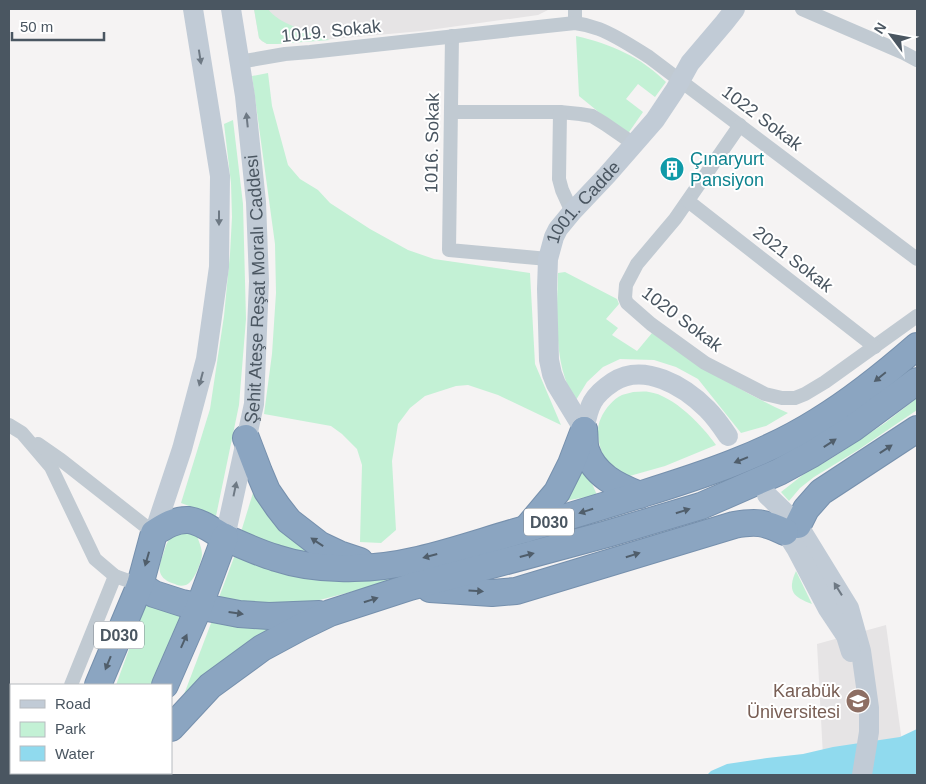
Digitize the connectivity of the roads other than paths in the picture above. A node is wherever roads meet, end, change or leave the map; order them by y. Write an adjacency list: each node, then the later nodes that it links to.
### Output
1 (193, 9): 31 (main road, one-way to 31)
2 (231, 9): 8 (main road, Şehit Ateşe Reşat Moralı Caddesi)
3 (735, 9): 9 (main road, 1001. Cadde)
4 (802, 9): 7 (street)
5 (575, 16): 6 (street, 1019. Sokak); 9 (street, 1022 Sokak)
6 (452, 36): 8 (street, 1019. Sokak); 10 (street, 1016. Sokak)
7 (917, 60)
8 (239, 62): 27 (main road, Şehit Ateşe Reşat Moralı Caddesi, one-way to 8)
9 (681, 80): 12 (street, 1022 Sokak); 13 (main road, 1001. Cadde)
10 (451, 112): 11 (street); 16 (street, 1016. Sokak)
11 (560, 112): 13 (street); 15 (street)
12 (740, 125): 14 (street, 1020 Sokak); 17 (street, 1022 Sokak)
13 (634, 144): 15 (main road, 1001. Cadde)
14 (688, 202): 19 (street, 2021 Sokak); 19 (street, 1020 Sokak)
15 (572, 212): 16 (main road, 1001. Cadde)
16 (548, 259): 24 (main road, 1001. Cadde)
17 (917, 259)
18 (917, 316): 19 (street, 1020 Sokak)
19 (875, 346)
20 (917, 346): 28 (highway, D030, one-way to 28)
21 (917, 381): 36 (highway, D030, one-way to 21)
22 (9, 425): 25 (street)
23 (917, 429): 29 (highway, one-way to 23)
24 (584, 430): 26 (main road); 28 (highway); 30 (highway)
25 (22, 433): 31 (street); 34 (street)
26 (728, 436)
27 (246, 438): 32 (main road, Şehit Ateşe Reşat Moralı Caddesi, one-way to 27); 33 (highway, one-way to 27)
28 (640, 495): 30 (highway, D030, one-way to 30)
29 (791, 528): 36 (highway, one-way to 29); 39 (main road)
30 (526, 529): 33 (highway, D030, one-way to 33)
31 (154, 533): 32 (highway, D030); 35 (highway, D030, one-way to 35)
32 (224, 537): 33 (highway, D030); 37 (highway)
33 (378, 567)
34 (115, 576): 35 (street); 40 (street)
35 (140, 585): 37 (highway); 41 (highway, D030, one-way to 41)
36 (410, 587): 38 (highway, D030, one-way to 36)
37 (199, 607): 38 (highway, one-way to 38); 42 (highway, one-way to 37)
38 (330, 613): 43 (highway, D030)
39 (852, 634): 44 (main road); 45 (main road)
40 (71, 684)
41 (98, 684)
42 (165, 684)
43 (172, 727)
44 (849, 775)
45 (862, 775)

